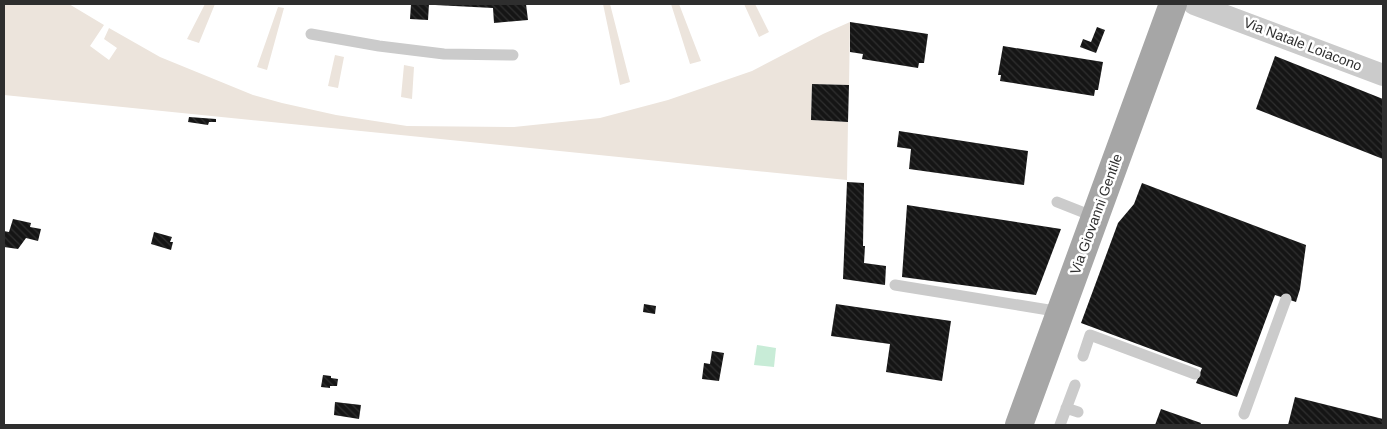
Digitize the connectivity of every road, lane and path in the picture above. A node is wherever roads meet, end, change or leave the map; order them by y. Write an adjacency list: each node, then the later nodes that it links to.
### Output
1 (1173, 4): 7 (main road, Via Giovanni Gentile)
2 (1204, 5): 5 (street, Via Natale Loiacono)
3 (311, 34): 4 (lane)
4 (513, 55)
5 (1383, 74)
6 (1056, 202): 7 (lane)
7 (1095, 217): 10 (main road, Via Giovanni Gentile)
8 (895, 285): 10 (lane)
9 (1286, 299): 16 (lane)
10 (1061, 312): 17 (main road, Via Giovanni Gentile)
11 (1083, 356): 12 (lane)
12 (1195, 374)
13 (1075, 385): 14 (lane)
14 (1066, 408): 15 (lane); 18 (lane)
15 (1078, 412)
16 (1244, 414)
17 (1019, 425)
18 (1060, 425)

